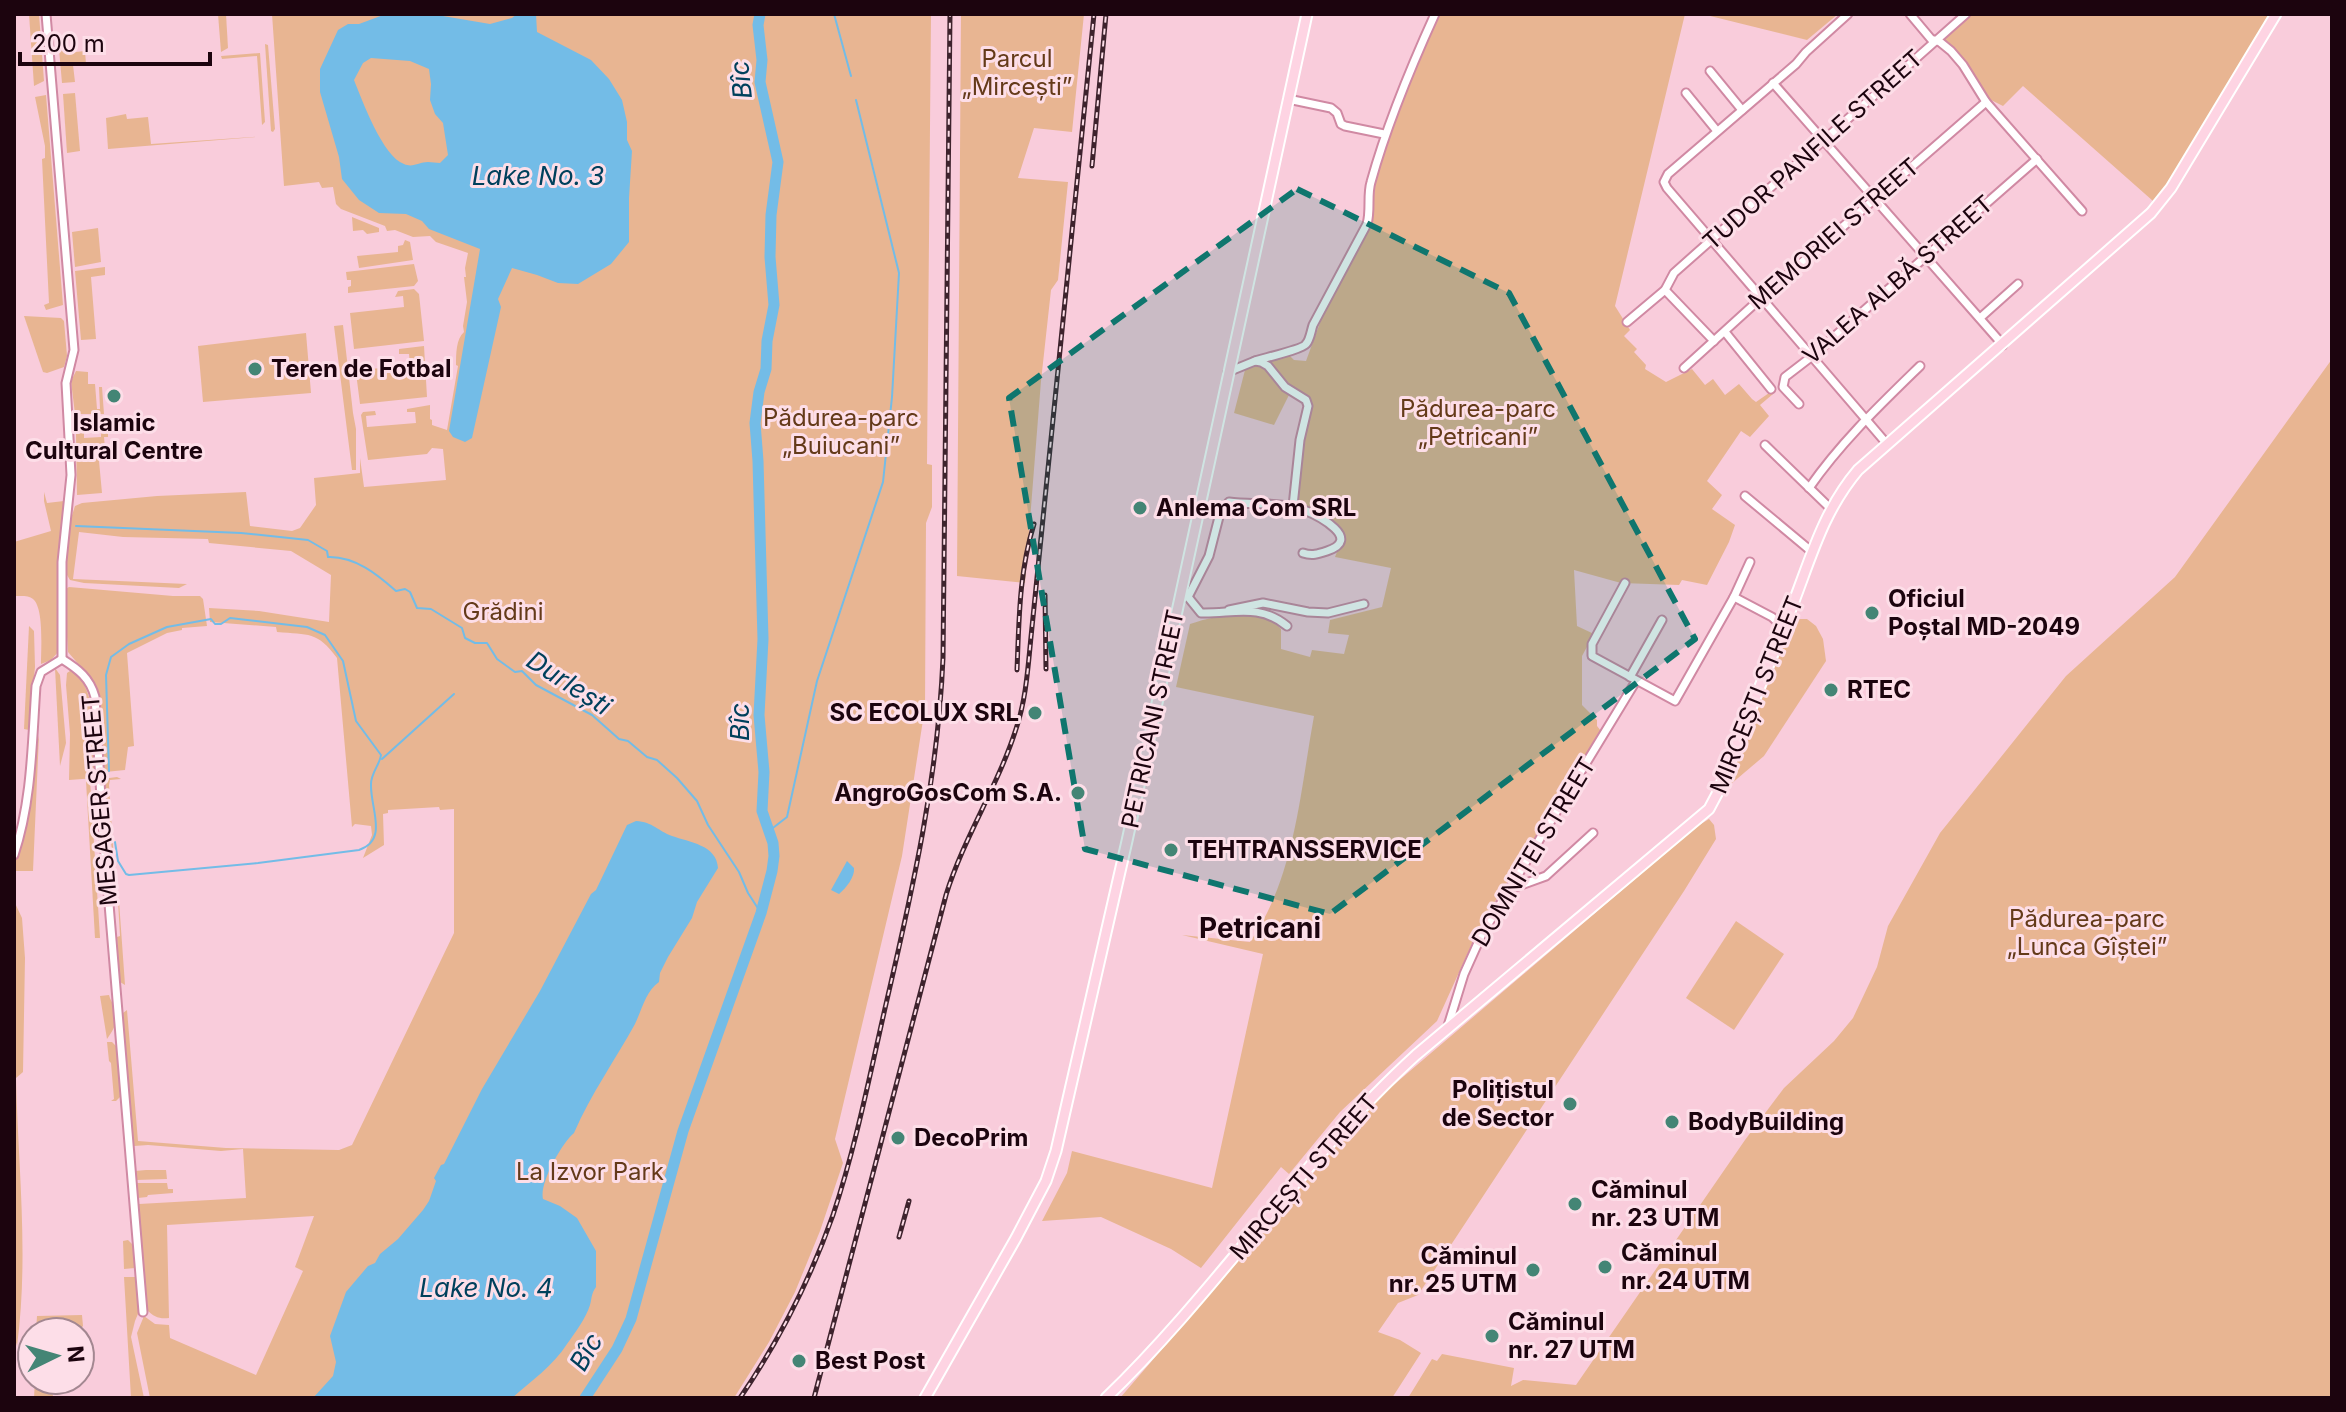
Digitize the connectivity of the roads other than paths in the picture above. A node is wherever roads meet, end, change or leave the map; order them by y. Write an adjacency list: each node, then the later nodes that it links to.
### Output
1 (46, 14): 56 (street)
2 (1307, 14): 12 (main road, PETRICANI STREET)
3 (1435, 14): 16 (street)
4 (1848, 14): 10 (street)
5 (1910, 14): 8 (street)
6 (1966, 14): 8 (street, TUDOR PANFILE STREET)
7 (2276, 14): 30 (main road, MIRCEȘTI STREET)
8 (1936, 41): 13 (street); 17 (street, TUDOR PANFILE STREET)
9 (1710, 71): 14 (street)
10 (1773, 83): 14 (street); 17 (street)
11 (1686, 93): 15 (street)
12 (1288, 99): 16 (street); 35 (main road, PETRICANI STREET)
13 (1986, 102): 18 (street); 19 (street, MEMORIEI STREET)
14 (1742, 110): 15 (street)
15 (1717, 131): 21 (street)
16 (1384, 134): 32 (street)
17 (1824, 141): 19 (street); 21 (street, TUDOR PANFILE STREET)
18 (2037, 159): 20 (street); 22 (street, VALEA ALBĂ STREET)
19 (1874, 199): 22 (street); 25 (street, MEMORIEI STREET)
20 (2082, 211)
21 (1710, 240): 24 (street, TUDOR PANFILE STREET); 25 (street)
22 (1926, 256): 26 (street); 31 (street, VALEA ALBĂ STREET)
23 (2018, 284): 26 (street)
24 (1665, 290): 27 (street, TUDOR PANFILE STREET); 29 (street)
25 (1761, 298): 28 (street, MEMORIEI STREET); 31 (street)
26 (1980, 318): 30 (street)
27 (1627, 322)
28 (1725, 332): 29 (street, MEMORIEI STREET); 36 (street)
29 (1714, 341): 34 (street, MEMORIEI STREET)
30 (2003, 345): 39 (main road, MIRCEȘTI STREET)
31 (1811, 357): 37 (street, VALEA ALBĂ STREET); 38 (street)
32 (1255, 361): 35 (street); 43 (street)
33 (1920, 366): 38 (street)
34 (1684, 368)
35 (1228, 372): 49 (main road, PETRICANI STREET)
36 (1771, 389)
37 (1799, 404)
38 (1865, 418): 39 (street); 41 (street)
39 (1887, 444): 44 (main road, MIRCEȘTI STREET)
40 (1765, 445): 41 (street)
41 (1809, 488): 44 (street)
42 (1745, 496): 45 (street)
43 (1293, 506): 46 (street); 49 (street)
44 (1830, 508): 45 (main road, MIRCEȘTI STREET)
45 (1811, 551): 55 (main road, MIRCEȘTI STREET)
46 (1303, 553)
47 (1750, 562): 50 (street)
48 (1625, 583): 57 (street)
49 (1184, 597): 52 (street); 63 (main road, PETRICANI STREET)
50 (1734, 597): 55 (street); 57 (street)
51 (1364, 604): 52 (street)
52 (1229, 610): 54 (street)
53 (1662, 620): 57 (street, DOMNIȚEI STREET)
54 (1287, 626)
55 (1784, 628): 61 (main road, MIRCEȘTI STREET)
56 (62, 659): 59 (street); 62 (street, MESAGER STREET)
57 (1633, 679): 60 (street, DOMNIȚEI STREET)
58 (1593, 833): 60 (street)
59 (14, 855)
60 (1510, 889): 61 (street, DOMNIȚEI STREET)
61 (1447, 1029): 64 (main road, MIRCEȘTI STREET)
62 (143, 1312)
63 (925, 1398)
64 (1106, 1398)

